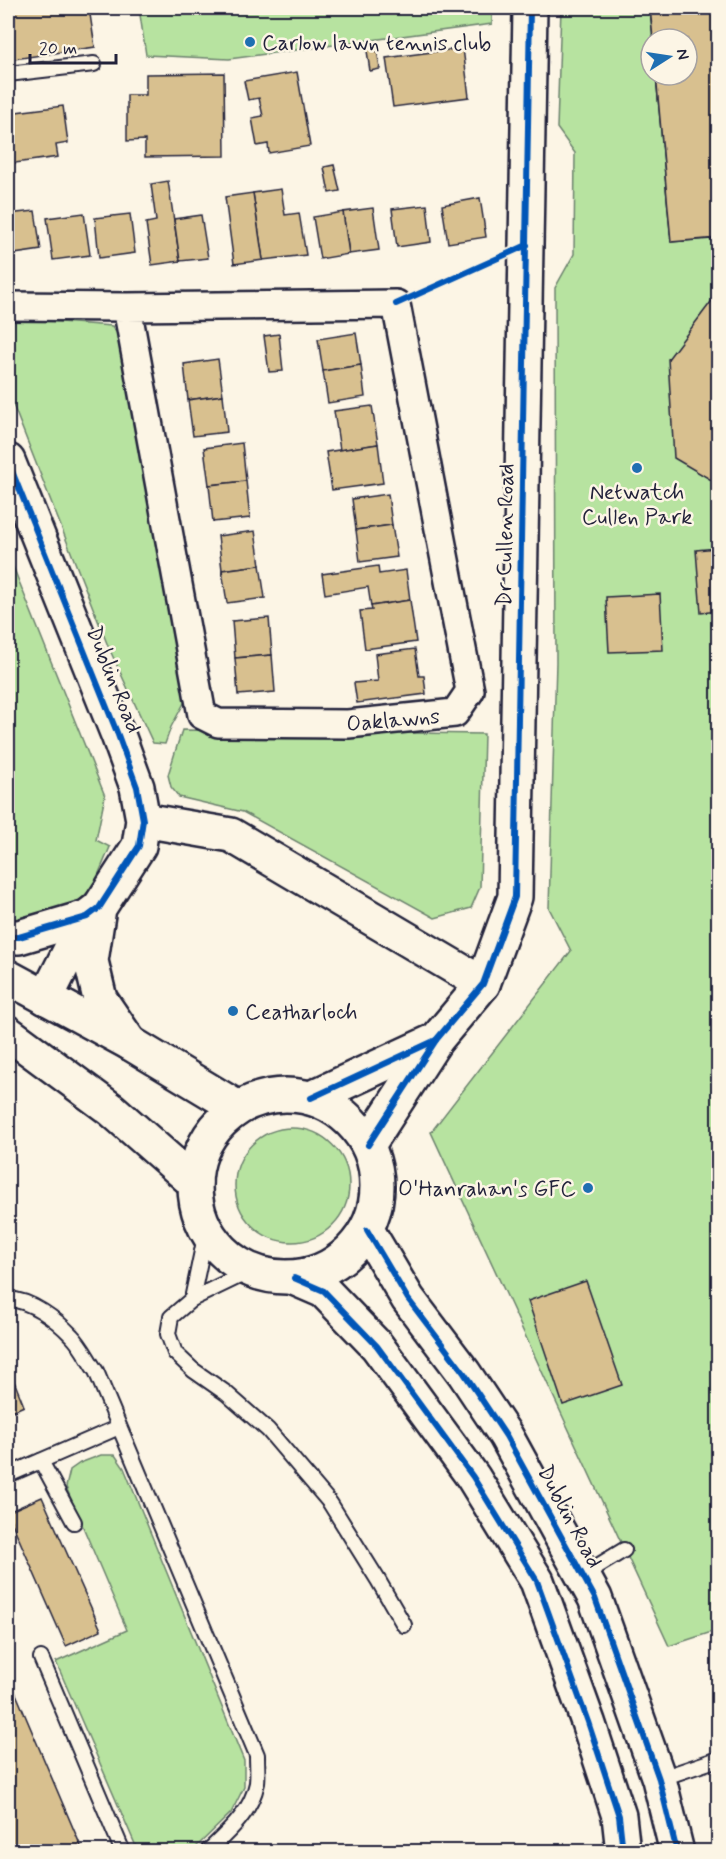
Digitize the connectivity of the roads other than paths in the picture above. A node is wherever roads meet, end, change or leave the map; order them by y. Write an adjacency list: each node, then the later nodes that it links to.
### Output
1 (530, 8): 11 (main road, Dr Cullen Road)
2 (94, 64): 3 (lane)
3 (8, 74)
4 (8, 306): 5 (street, Oaklawns)
5 (127, 307): 5 (street, Oaklawns)
6 (8, 461): 7 (main road, Dublin Road)
7 (143, 820): 8 (main road, Dublin Road); 11 (main road)
8 (93, 913): 9 (main road); 12 (main road); 15 (main road, Dublin Road)
9 (8, 937)
10 (8, 977): 12 (main road)
11 (483, 984): 13 (main road, Dr Cullen Road)
12 (53, 1002): 14 (main road); 15 (main road)
13 (436, 1040): 16 (main road); 18 (main road, Dr Cullen Road)
14 (18, 1041): 19 (main road)
15 (129, 1043): 17 (main road)
16 (311, 1098): 17 (main road); 18 (main road)
17 (238, 1108): 19 (main road)
18 (368, 1145): 20 (main road)
19 (195, 1184): 21 (main road)
20 (367, 1230): 23 (main road); 31 (main road, Dublin Road)
21 (207, 1232): 22 (main road); 25 (lane)
22 (250, 1271): 23 (main road); 25 (lane)
23 (294, 1278): 38 (main road)
24 (8, 1299): 26 (lane)
25 (192, 1299): 32 (lane)
26 (119, 1427): 27 (lane); 37 (lane)
27 (41, 1461): 28 (lane); 29 (lane)
28 (8, 1475)
29 (74, 1522)
30 (624, 1551): 31 (lane)
31 (583, 1575): 35 (main road, Dublin Road)
32 (404, 1625)
33 (41, 1658): 36 (lane)
34 (718, 1759): 35 (lane)
35 (659, 1779): 39 (main road, Dublin Road)
36 (123, 1851)
37 (207, 1851)
38 (623, 1851)
39 (677, 1851)

